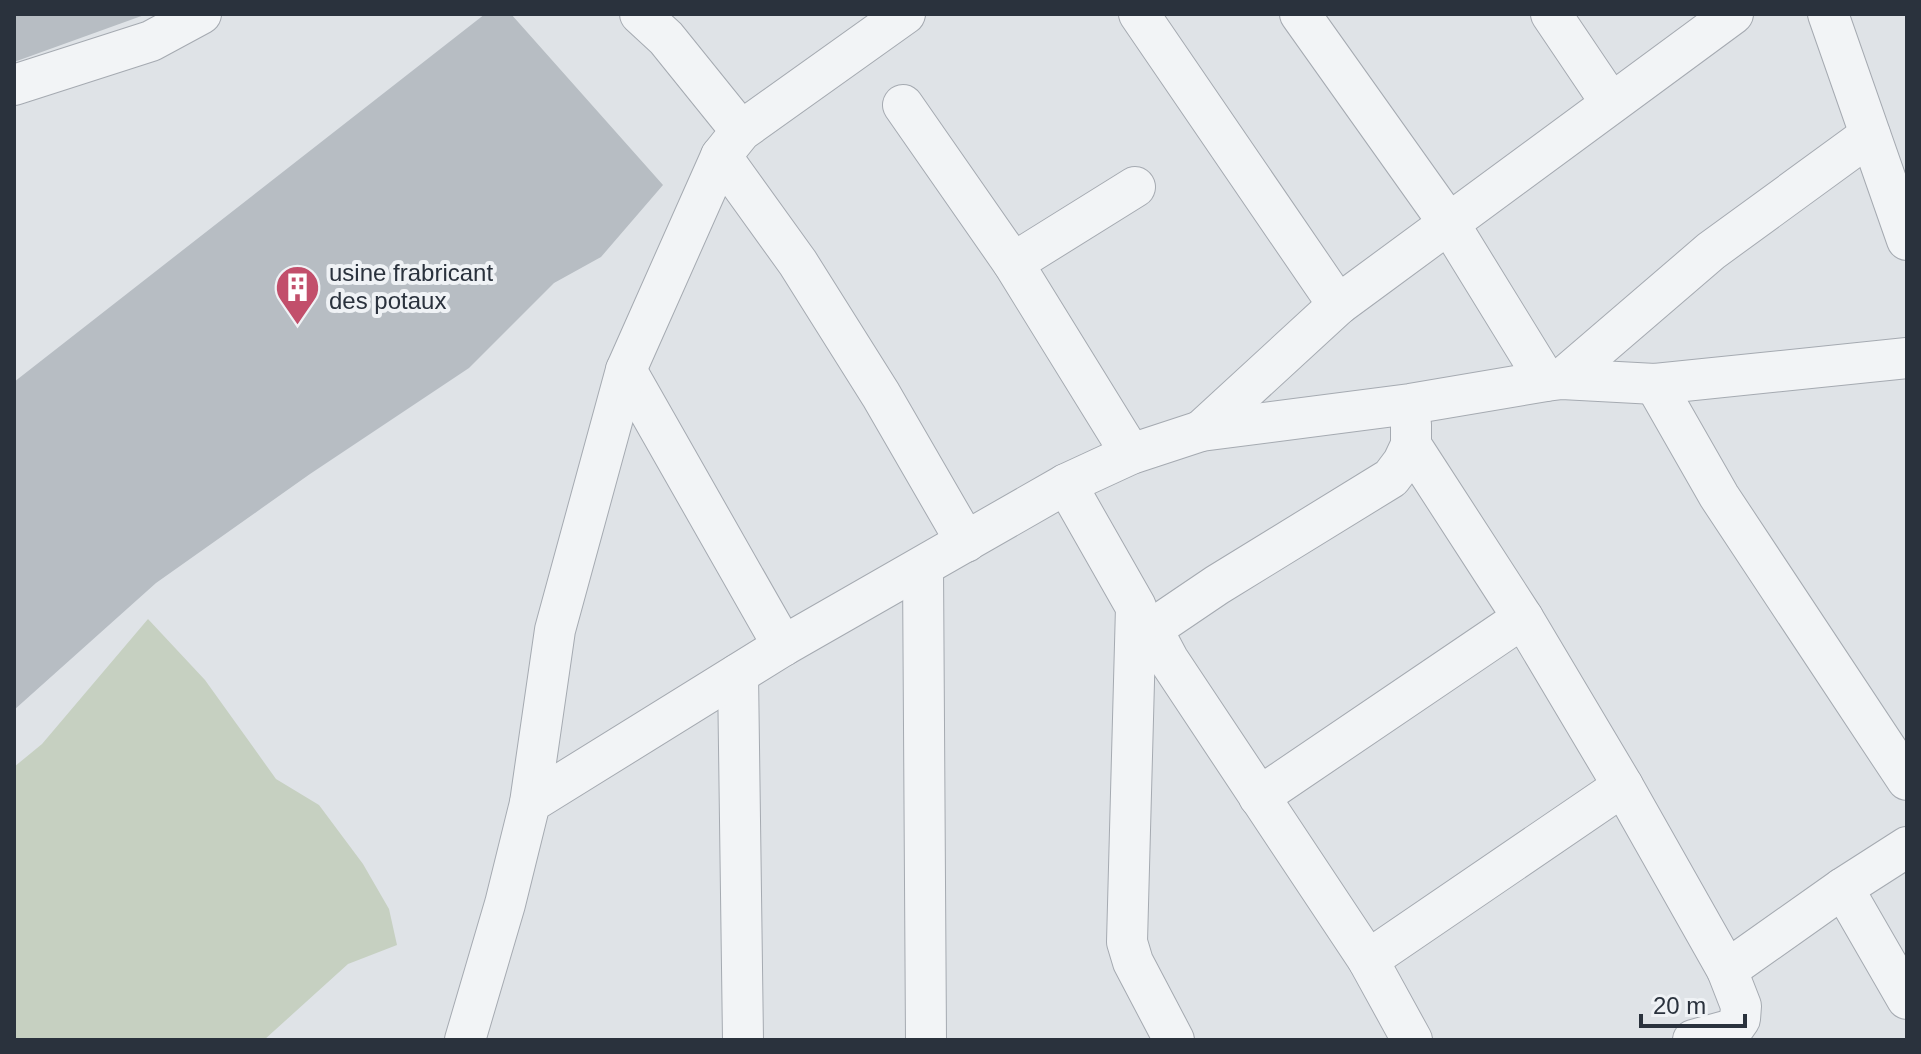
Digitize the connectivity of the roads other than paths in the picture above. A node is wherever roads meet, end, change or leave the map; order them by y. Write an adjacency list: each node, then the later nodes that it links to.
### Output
1 (201, 14): 9 (street)
2 (640, 14): 13 (street)
3 (905, 14): 13 (street)
4 (1139, 14): 18 (street)
5 (1300, 14): 15 (street)
6 (1551, 14): 10 (street)
7 (1733, 14): 10 (street)
8 (1828, 14): 12 (street)
9 (14, 85)
10 (1611, 103): 15 (street)
11 (903, 105): 17 (street)
12 (1870, 135): 16 (street); 21 (street)
13 (731, 144): 19 (street); 28 (street)
14 (1135, 187): 17 (street)
15 (1450, 225): 18 (street); 21 (street)
16 (1907, 240)
17 (1013, 263): 26 (street)
18 (1338, 305): 24 (street)
19 (626, 370): 32 (street); 37 (street)
20 (1902, 370): 22 (street)
21 (1554, 380): 22 (street); 23 (street)
22 (1655, 384): 34 (street)
23 (1410, 404): 24 (street); 25 (street)
24 (1201, 431): 26 (street)
25 (1411, 445): 30 (street); 31 (street)
26 (1131, 454): 27 (street)
27 (1066, 484): 28 (street); 30 (street)
28 (966, 542): 29 (street)
29 (923, 568): 32 (street); 45 (street)
30 (1144, 618): 36 (street); 46 (street)
31 (1523, 618): 35 (street); 36 (street)
32 (783, 646): 33 (street)
33 (738, 674): 37 (street); 44 (street)
34 (1907, 780)
35 (1623, 786): 40 (street); 41 (street)
36 (1259, 797): 40 (street)
37 (530, 803): 43 (street)
38 (1907, 847): 39 (street)
39 (1843, 888): 41 (street); 42 (street)
40 (1368, 960): 47 (street)
41 (1727, 970): 48 (street)
42 (1907, 999)
43 (465, 1040)
44 (743, 1040)
45 (926, 1040)
46 (1174, 1040)
47 (1412, 1040)
48 (1693, 1040)

